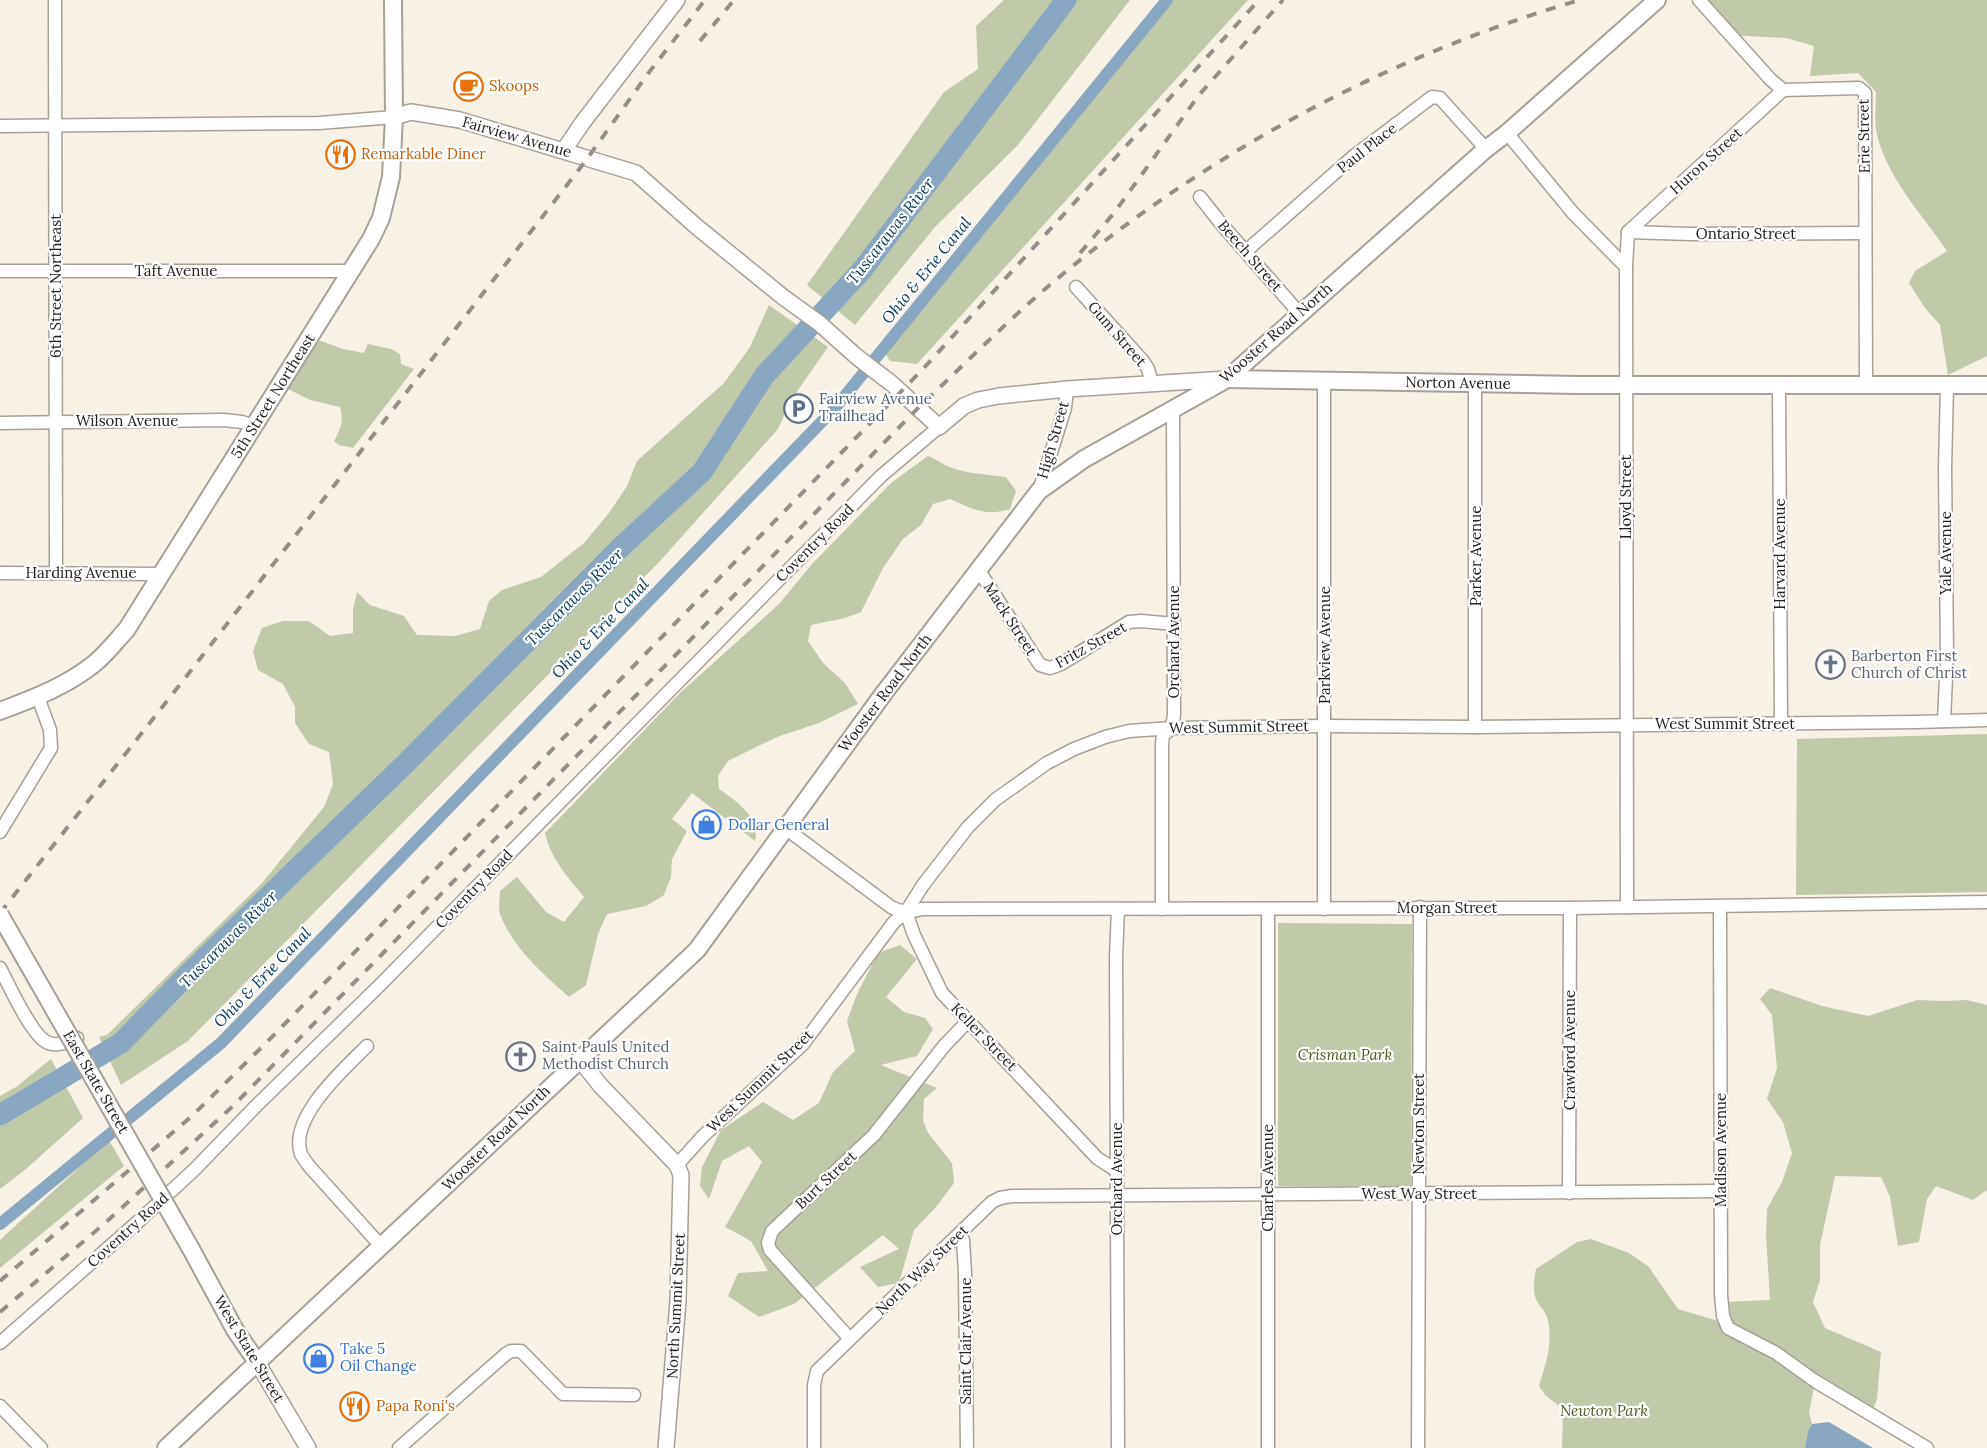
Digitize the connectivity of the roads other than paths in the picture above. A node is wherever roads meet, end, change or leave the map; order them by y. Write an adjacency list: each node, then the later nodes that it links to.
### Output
1 (55, 0): 9 (street, 6th Street Northeast)
2 (393, 0): 7 (main road, 5th Street Northeast)
3 (676, 0): 12 (street)
4 (1657, 0): 10 (main road, Wooster Road North)
5 (1699, 0): 6 (street)
6 (1783, 90): 14 (street, Huron Street); 15 (street, Erie Street)
7 (394, 117): 9 (street, Fairview Avenue); 12 (street, Fairview Avenue); 20 (main road, 5th Street Northeast)
8 (0, 126): 9 (street, Fairview Avenue)
9 (55, 126): 19 (street, 6th Street Northeast)
10 (1507, 133): 11 (main road, Wooster Road North); 17 (street)
11 (1486, 149): 16 (street, Paul Place); 22 (main road, Wooster Road North)
12 (564, 150): 37 (street, Fairview Avenue)
13 (1200, 197): 16 (street, Beech Street)
14 (1628, 232): 15 (street, Ontario Street); 17 (street, Lloyd Street)
15 (1864, 233): 29 (street, Erie Street)
16 (1246, 251): 22 (street, Beech Street)
17 (1626, 267): 27 (street, Lloyd Street)
18 (0, 271): 19 (street, Taft Avenue)
19 (56, 271): 20 (street, Taft Avenue); 34 (street, 6th Street Northeast)
20 (351, 271): 36 (main road, 5th Street Northeast)
21 (1076, 287): 25 (street, Gum Street)
22 (1300, 314): 23 (main road, Wooster Road North)
23 (1227, 379): 24 (main road, Norton Avenue); 25 (street, Norton Avenue); 33 (main road, Wooster Road North)
24 (1324, 381): 26 (main road, Norton Avenue); 51 (street, Parkview Avenue)
25 (1152, 384): 32 (street, Norton Avenue)
26 (1474, 384): 27 (main road, Norton Avenue); 52 (street, Parker Avenue)
27 (1626, 385): 28 (main road, Norton Avenue); 50 (street, Lloyd Street)
28 (1779, 385): 29 (main road, Norton Avenue); 49 (street, Harvard Avenue)
29 (1866, 385): 31 (main road, Norton Avenue)
30 (1987, 385): 31 (main road, Norton Avenue)
31 (1947, 386): 48 (street, Yale Avenue)
32 (1067, 389): 37 (street, Norton Avenue); 38 (street, High Street)
33 (1173, 408): 38 (main road, Wooster Road North); 43 (street, Orchard Avenue)
34 (56, 422): 35 (street, Wilson Avenue); 36 (street, Wilson Avenue); 40 (street, 6th Street Northeast)
35 (0, 423)
36 (254, 426): 42 (main road, 5th Street Northeast)
37 (939, 427): 83 (street, Coventry Road)
38 (1039, 491): 39 (main road, Wooster Road North)
39 (978, 569): 44 (street, Mack Street); 54 (main road, Wooster Road North)
40 (56, 572): 41 (street, Harding Avenue); 42 (street, Harding Avenue)
41 (0, 573)
42 (161, 574): 45 (main road, 5th Street Northeast)
43 (1174, 624): 44 (street, Fritz Street); 53 (street, Orchard Avenue)
44 (1044, 667)
45 (38, 696): 46 (main road, 5th Street Northeast); 55 (street)
46 (0, 711)
47 (1987, 720): 48 (street, West Summit Street)
48 (1944, 721): 49 (street, West Summit Street)
49 (1781, 724): 50 (street, West Summit Street)
50 (1627, 725): 52 (street, West Summit Street); 57 (street, Lloyd Street)
51 (1325, 726): 52 (street, West Summit Street); 53 (street, West Summit Street); 64 (street, Parkview Avenue)
52 (1475, 727)
53 (1172, 728): 62 (street, Orchard Avenue); 65 (street, West Summit Street)
54 (785, 828): 65 (street); 71 (main road, Wooster Road North)
55 (0, 831)
56 (1987, 902): 58 (street, Morgan Street)
57 (1627, 906): 58 (street, Morgan Street); 60 (street, Morgan Street)
58 (1720, 906): 74 (street, Madison Avenue)
59 (1420, 907): 60 (street, Morgan Street); 64 (street, Morgan Street); 77 (street, Newton Street)
60 (1570, 908): 75 (street, Crawford Avenue)
61 (1118, 909): 62 (street, Morgan Street); 65 (street, Morgan Street); 73 (street, Orchard Avenue)
62 (1162, 909): 63 (street, Morgan Street)
63 (1268, 909): 64 (street, Morgan Street); 76 (street, Charles Avenue)
64 (1324, 909)
65 (906, 912): 68 (street, Keller Street); 72 (street, West Summit Street)
66 (0, 915): 81 (main road, East State Street, bridge)
67 (0, 968): 69 (street)
68 (968, 1021): 73 (street, Keller Street); 82 (street, Burt Street)
69 (77, 1038)
70 (367, 1046): 80 (street)
71 (580, 1060): 72 (street); 80 (main road, Wooster Road North)
72 (677, 1164): 91 (street, North Summit Street)
73 (1117, 1171): 78 (street, Orchard Avenue)
74 (1721, 1191): 75 (street, West Way Street); 97 (street, Madison Avenue)
75 (1569, 1193): 77 (street, West Way Street)
76 (1268, 1194): 77 (street, West Way Street); 78 (street, West Way Street); 95 (street, Charles Avenue)
77 (1418, 1194): 96 (street, Newton Street)
78 (1117, 1195): 79 (street, North Way Street); 94 (street, Orchard Avenue)
79 (961, 1235): 82 (street, North Way Street); 93 (street, Saint Clair Avenue)
80 (381, 1246): 84 (main road, Wooster Road North)
81 (191, 1249): 84 (main road, West State Street)
82 (850, 1339): 92 (street, North Way Street)
83 (0, 1342)
84 (257, 1362): 88 (main road, Wooster Road North); 89 (street, West State Street)
85 (634, 1395): 90 (street)
86 (0, 1406): 87 (street)
87 (41, 1448)
88 (166, 1448)
89 (308, 1448)
90 (399, 1448)
91 (666, 1448)
92 (814, 1448)
93 (967, 1448)
94 (1118, 1448)
95 (1268, 1448)
96 (1418, 1448)
97 (1928, 1448)

